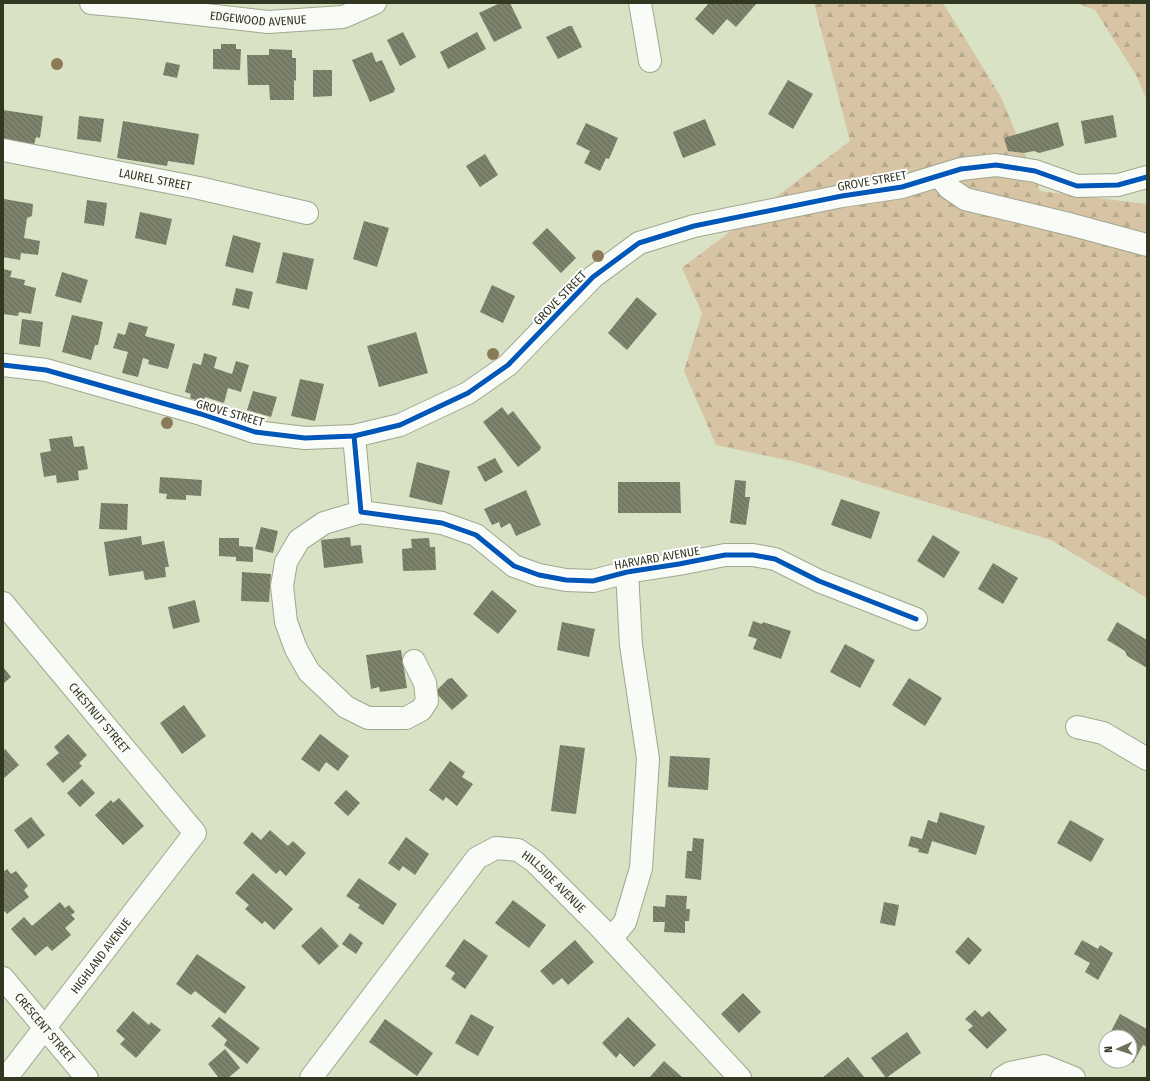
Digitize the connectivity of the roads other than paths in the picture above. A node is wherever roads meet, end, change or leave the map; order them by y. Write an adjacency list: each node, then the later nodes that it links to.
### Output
1 (91, 3): 2 (street, EDGEWOOD AVENUE)
2 (375, 3)
3 (640, 3): 4 (street)
4 (650, 61)
5 (3, 150): 8 (street, LAUREL STREET)
6 (939, 176): 7 (street, GROVE STREET); 9 (street); 11 (street, GROVE STREET)
7 (1147, 177)
8 (307, 213)
9 (1147, 245)
10 (3, 365): 11 (street, GROVE STREET)
11 (354, 436): 12 (street)
12 (361, 512): 13 (street, HARVARD AVENUE); 16 (street)
13 (627, 572): 15 (street, HARVARD AVENUE); 20 (street)
14 (3, 603): 19 (street, CHESTNUT STREET)
15 (916, 619)
16 (414, 661)
17 (1077, 727): 18 (street)
18 (1147, 759)
19 (195, 832): 22 (street, HIGHLAND AVENUE)
20 (612, 939): 25 (street, HILLSIDE AVENUE); 26 (street, HILLSIDE AVENUE)
21 (3, 978): 22 (street, CRESCENT STREET)
22 (45, 1029): 23 (street, HIGHLAND AVENUE); 24 (street, CRESCENT STREET)
23 (6, 1078)
24 (87, 1078)
25 (311, 1078)
26 (740, 1078)
27 (1002, 1078): 28 (street)
28 (1074, 1078)

